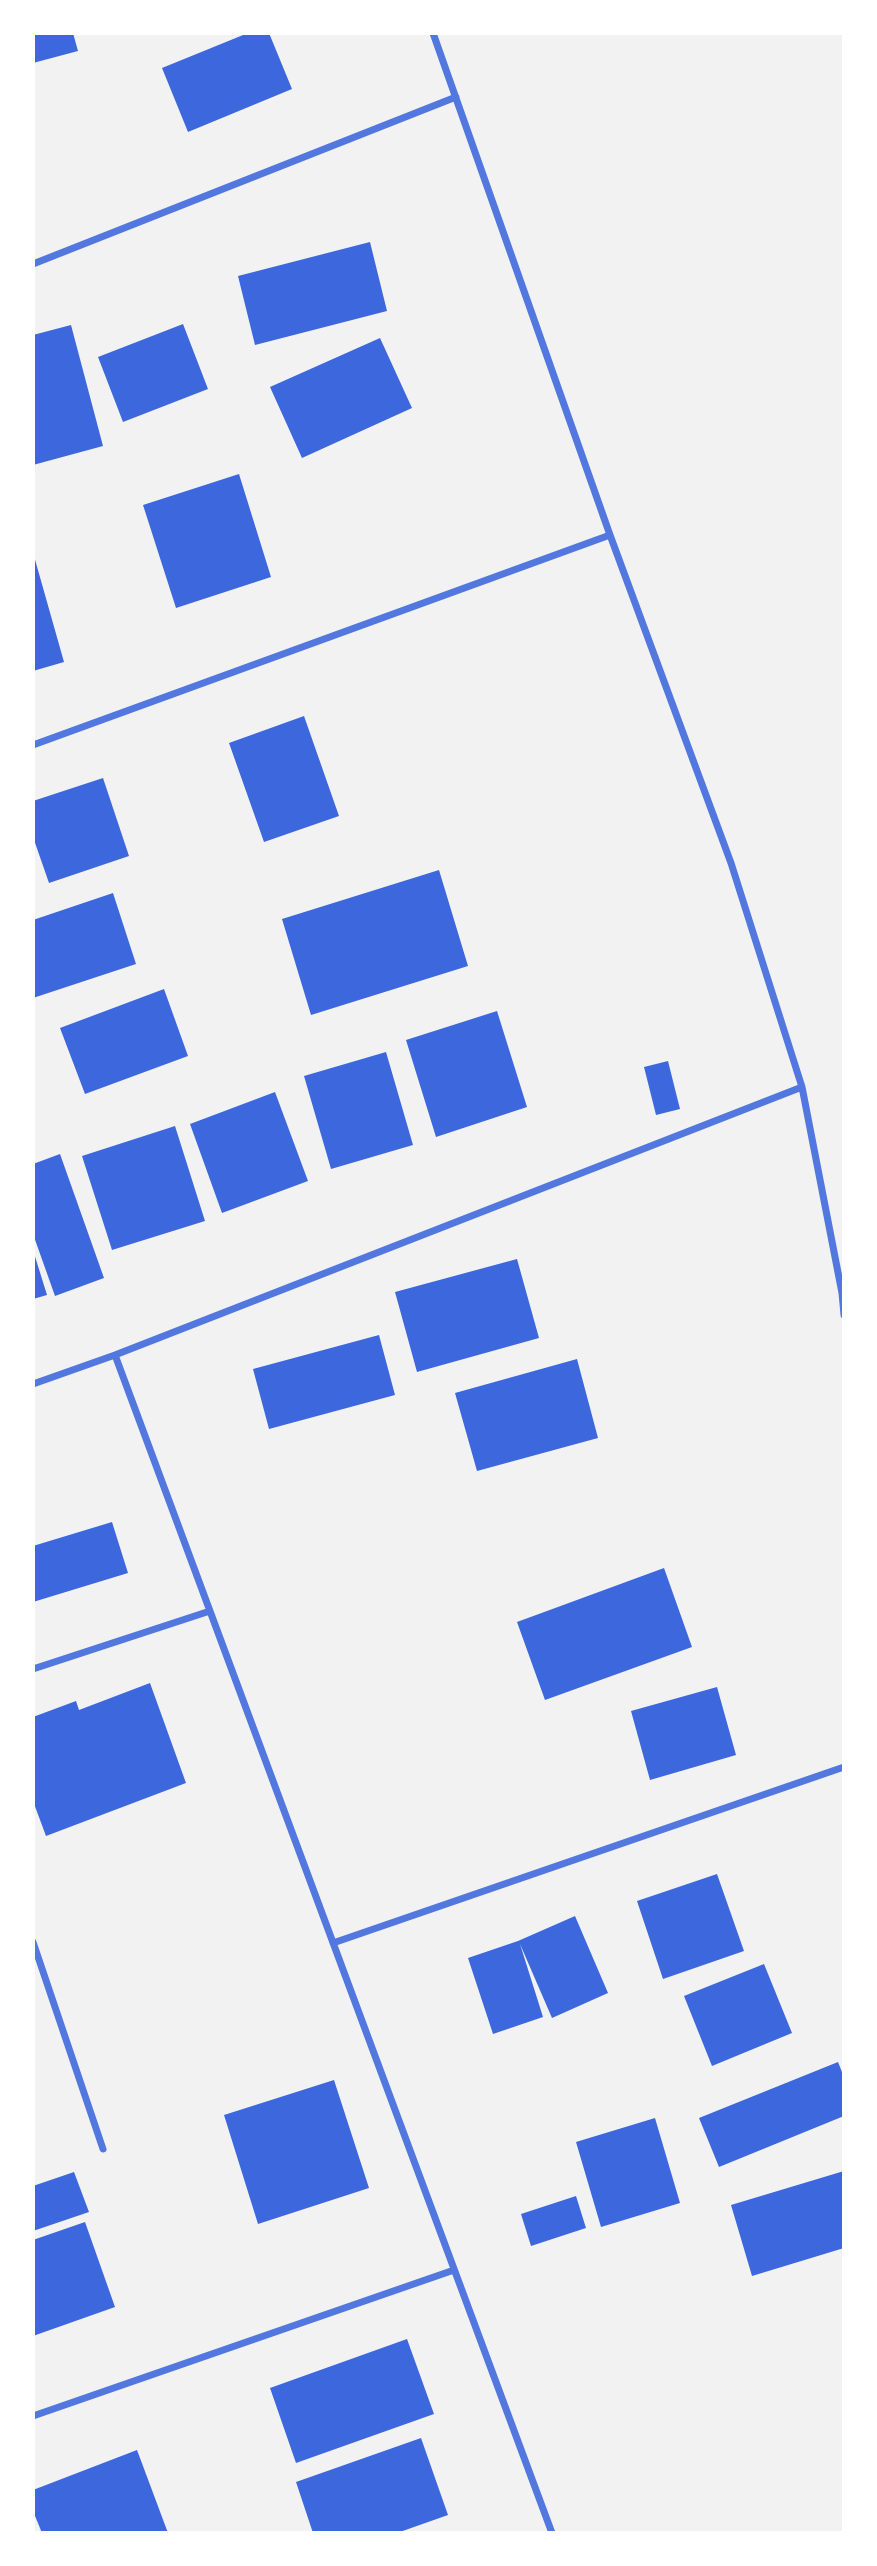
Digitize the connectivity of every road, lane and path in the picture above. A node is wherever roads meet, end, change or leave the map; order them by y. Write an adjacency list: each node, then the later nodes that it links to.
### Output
1 (433, 33): 2 (street)
2 (456, 97): 3 (street); 4 (street)
3 (33, 264)
4 (610, 535): 5 (street); 6 (street)
5 (33, 745)
6 (802, 1087): 7 (street); 8 (street)
7 (844, 1315)
8 (115, 1355): 9 (street); 10 (street)
9 (33, 1384)
10 (210, 1611): 11 (street); 14 (street)
11 (33, 1670)
12 (844, 1767): 14 (street)
13 (33, 1942): 15 (street)
14 (334, 1944): 16 (street)
15 (103, 2149)
16 (454, 2270): 17 (street); 18 (street)
17 (33, 2416)
18 (552, 2533)

